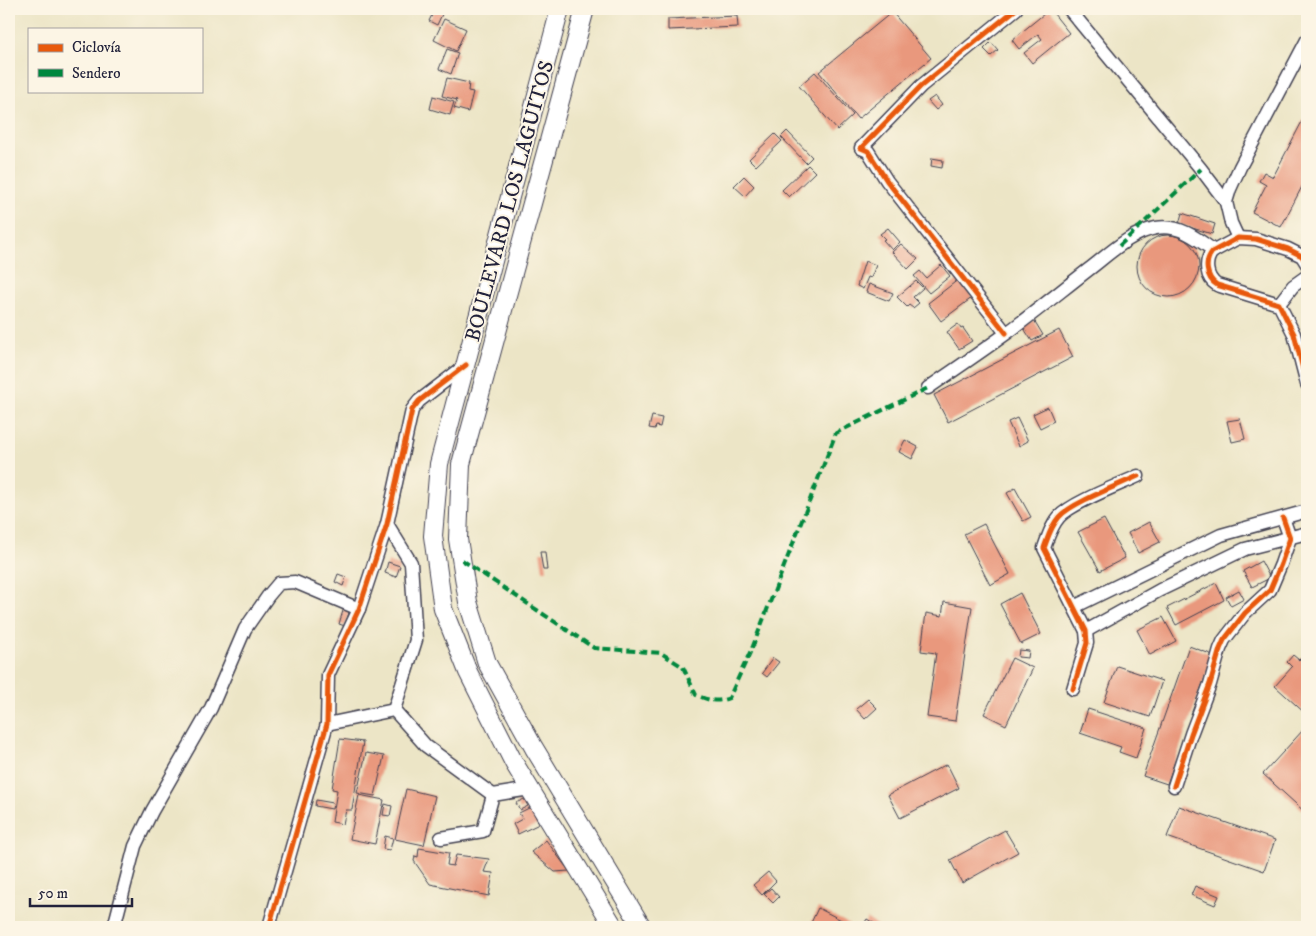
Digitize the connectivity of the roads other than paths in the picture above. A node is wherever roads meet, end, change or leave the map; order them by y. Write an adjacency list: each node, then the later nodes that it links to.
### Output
1 (560, 9): 13 (main road)
2 (585, 9): 35 (main road, BOULEVARD LOS LAGUITOS)
3 (1016, 9): 12 (street)
4 (1069, 9): 6 (street)
5 (1307, 40): 6 (street)
6 (1226, 202): 7 (street)
7 (1238, 238): 8 (street); 9 (street)
8 (1214, 251): 11 (street); 12 (street)
9 (1307, 264)
10 (1307, 276): 11 (street)
11 (1279, 304): 14 (street)
12 (1006, 333): 15 (street)
13 (466, 365): 19 (street); 29 (main road)
14 (1307, 384)
15 (928, 388)
16 (1138, 476): 22 (street)
17 (1307, 511): 18 (street)
18 (1283, 518): 21 (street); 22 (street)
19 (387, 524): 23 (street); 26 (street)
20 (1307, 533): 21 (street)
21 (1290, 538): 24 (street); 28 (street)
22 (1074, 606): 24 (street)
23 (359, 609): 27 (street); 32 (street)
24 (1086, 631): 25 (street)
25 (1073, 689)
26 (394, 710): 27 (street); 30 (street)
27 (327, 724): 33 (street)
28 (1174, 786)
29 (530, 789): 30 (street); 34 (main road)
30 (493, 795): 31 (street)
31 (441, 838)
32 (114, 927)
33 (269, 927)
34 (614, 927)
35 (642, 927)

